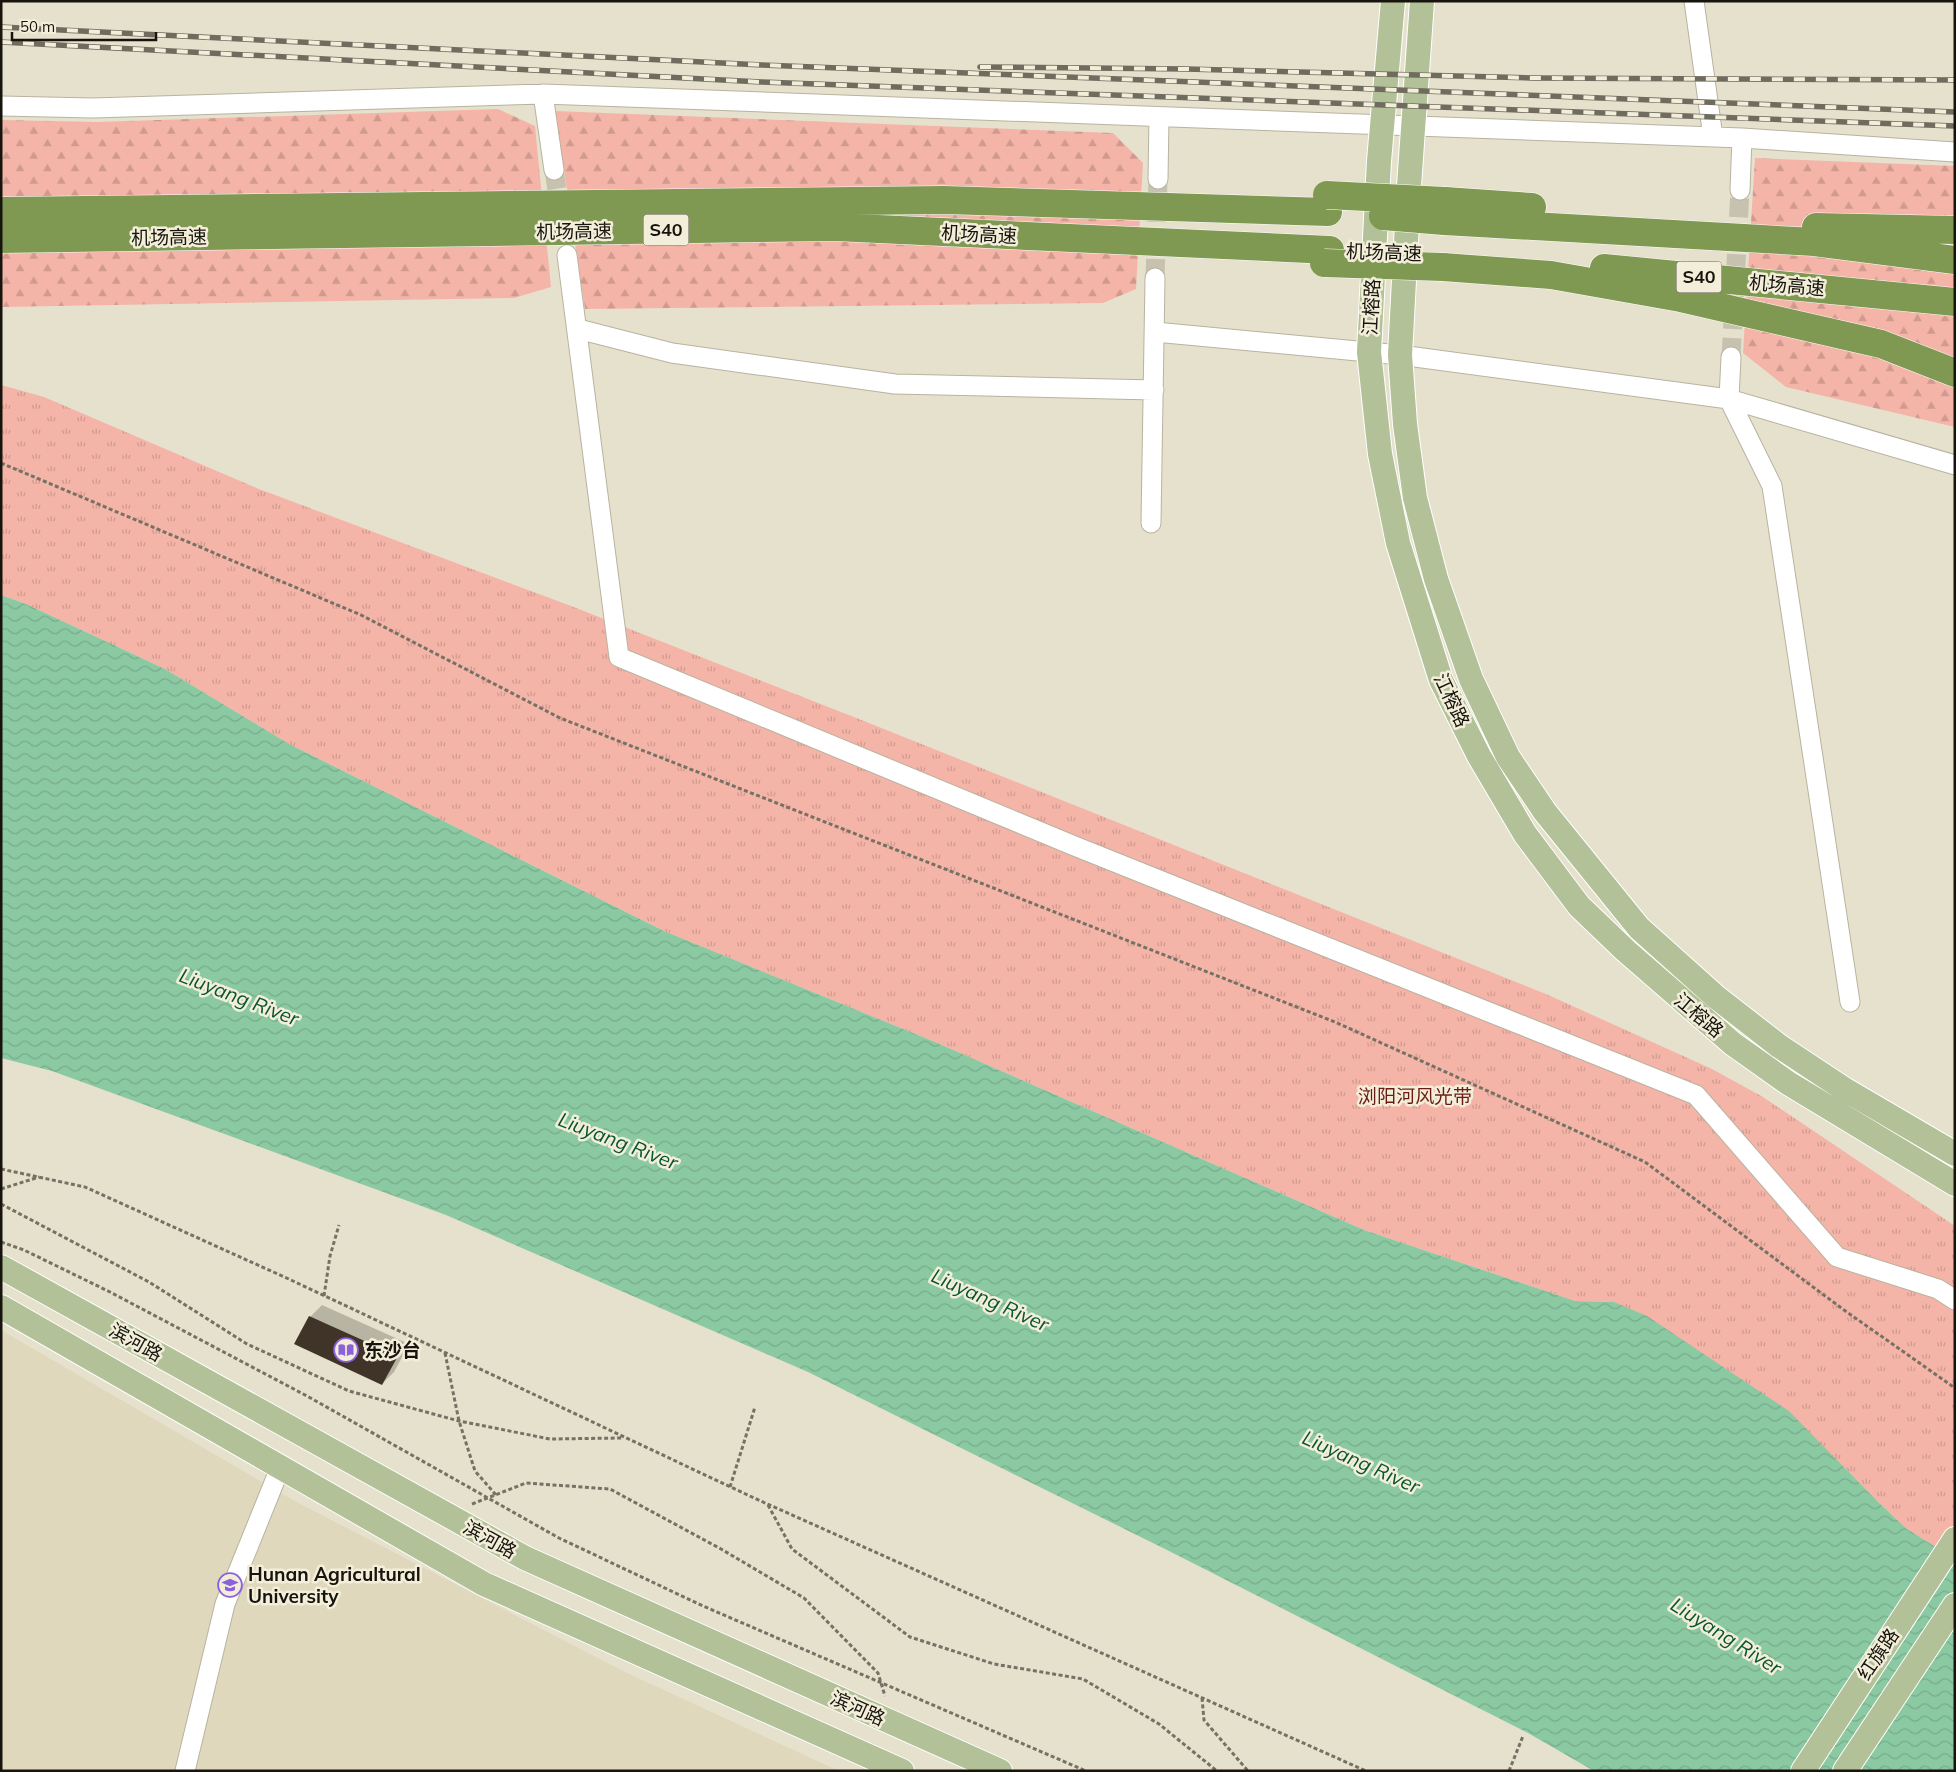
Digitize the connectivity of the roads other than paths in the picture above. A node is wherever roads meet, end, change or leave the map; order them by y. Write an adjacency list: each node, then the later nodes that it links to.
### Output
1 (1393, 1): 7 (main road, 江榕路)
2 (1422, 1): 8 (main road, 江榕路)
3 (1694, 1): 9 (street)
4 (543, 94): 5 (street); 6 (street); 12 (street)
5 (1, 106)
6 (1159, 117): 7 (street); 13 (street)
7 (1382, 125): 8 (street); 26 (main road, 江榕路)
8 (1413, 126): 9 (street); 27 (main road, 江榕路)
9 (1713, 137): 10 (street)
10 (1742, 138): 11 (street); 14 (street)
11 (1955, 152)
12 (554, 170)
13 (1158, 179)
14 (1740, 190)
15 (1, 211): 16 (highway, 机场高速 / S40, bridge)
16 (1445, 211): 17 (highway); 21 (highway, 机场高速 / S40)
17 (1955, 230)
18 (1, 239): 20 (highway, 机场高速 / S40)
19 (567, 255): 24 (street)
20 (1443, 260): 23 (highway, 机场高速 / S40); 29 (highway)
21 (1955, 260)
22 (1156, 278): 25 (street)
23 (1955, 302)
24 (578, 329): 30 (street); 38 (street)
25 (1156, 332): 26 (street); 30 (street)
26 (1369, 352): 27 (street); 36 (main road, 江榕路)
27 (1400, 355): 31 (street); 35 (main road, 江榕路)
28 (1731, 357): 31 (street)
29 (1955, 373)
30 (1154, 390): 33 (street)
31 (1728, 399): 32 (street); 34 (street)
32 (1955, 465)
33 (1151, 523)
34 (1850, 1002)
35 (1955, 1154)
36 (1955, 1184)
37 (1, 1267): 45 (main road, 滨河路)
38 (1955, 1300)
39 (1, 1306): 40 (main road, 滨河路)
40 (280, 1468): 43 (street); 44 (main road, 滨河路)
41 (1955, 1539): 46 (main road, 红旗路)
42 (1955, 1605): 47 (main road, 红旗路)
43 (185, 1771)
44 (902, 1771)
45 (1000, 1771)
46 (1803, 1771)
47 (1845, 1771)

